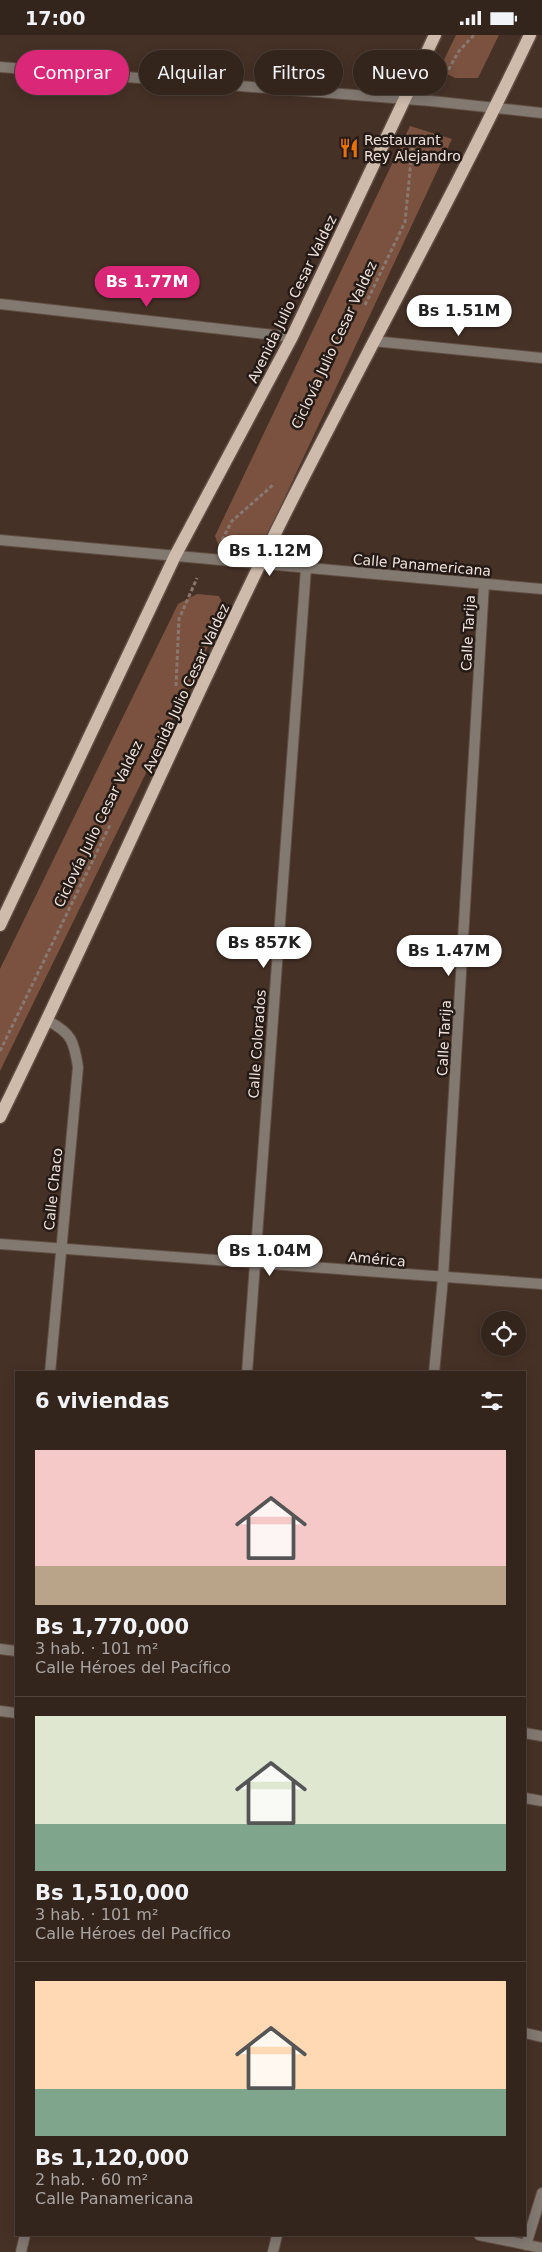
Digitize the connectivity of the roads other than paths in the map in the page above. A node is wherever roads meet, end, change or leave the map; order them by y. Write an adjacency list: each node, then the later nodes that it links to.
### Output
1 (435, 35): 4 (main road, Avenida Julio Cesar Valdez)
2 (530, 35): 5 (main road, Avenida Julio Cesar Valdez)
3 (0, 67): 4 (street)
4 (405, 99): 5 (street); 8 (main road, Avenida Julio Cesar Valdez)
5 (495, 108): 6 (street); 9 (main road, Avenida Julio Cesar Valdez)
6 (542, 113)
7 (0, 304): 8 (street)
8 (292, 337): 12 (main road, Avenida Julio Cesar Valdez)
9 (373, 341): 10 (street); 13 (main road, Avenida Julio Cesar Valdez)
10 (542, 358)
11 (0, 540): 12 (street, Calle Panamericana)
12 (176, 556): 13 (street, Calle Panamericana); 17 (main road, Avenida Julio Cesar Valdez)
13 (260, 564): 14 (street, Calle Panamericana); 18 (main road, Avenida Julio Cesar Valdez)
14 (306, 568): 15 (street, Calle Panamericana); 22 (street, Calle Colorados)
15 (484, 584): 16 (street, Calle Panamericana); 23 (street, Calle Tarija)
16 (542, 589)
17 (0, 925)
18 (48, 1021): 19 (main road, Avenida Julio Cesar Valdez); 21 (street, Calle Chaco)
19 (0, 1117)
20 (0, 1244): 21 (street, América)
21 (60, 1250): 22 (street, América); 25 (street, Calle Chaco)
22 (255, 1263): 23 (street, América); 26 (street, Calle Colorados)
23 (443, 1278): 24 (street, América); 27 (street, Calle Tarija)
24 (542, 1284)
25 (50, 1371)
26 (247, 1371)
27 (434, 1371)
28 (0, 1649): 29 (street)
29 (15, 1651)
30 (0, 1711): 31 (street)
31 (15, 1713)
32 (526, 1733): 33 (street)
33 (542, 1736)
34 (526, 1798): 35 (street)
35 (542, 1801)
36 (526, 2033): 37 (street)
37 (542, 2037)
38 (542, 2193): 42 (street)
39 (26, 2236): 44 (street)
40 (277, 2236): 45 (street)
41 (484, 2236): 42 (street)
42 (526, 2245): 43 (street)
43 (542, 2248)
44 (21, 2252)
45 (273, 2252)

